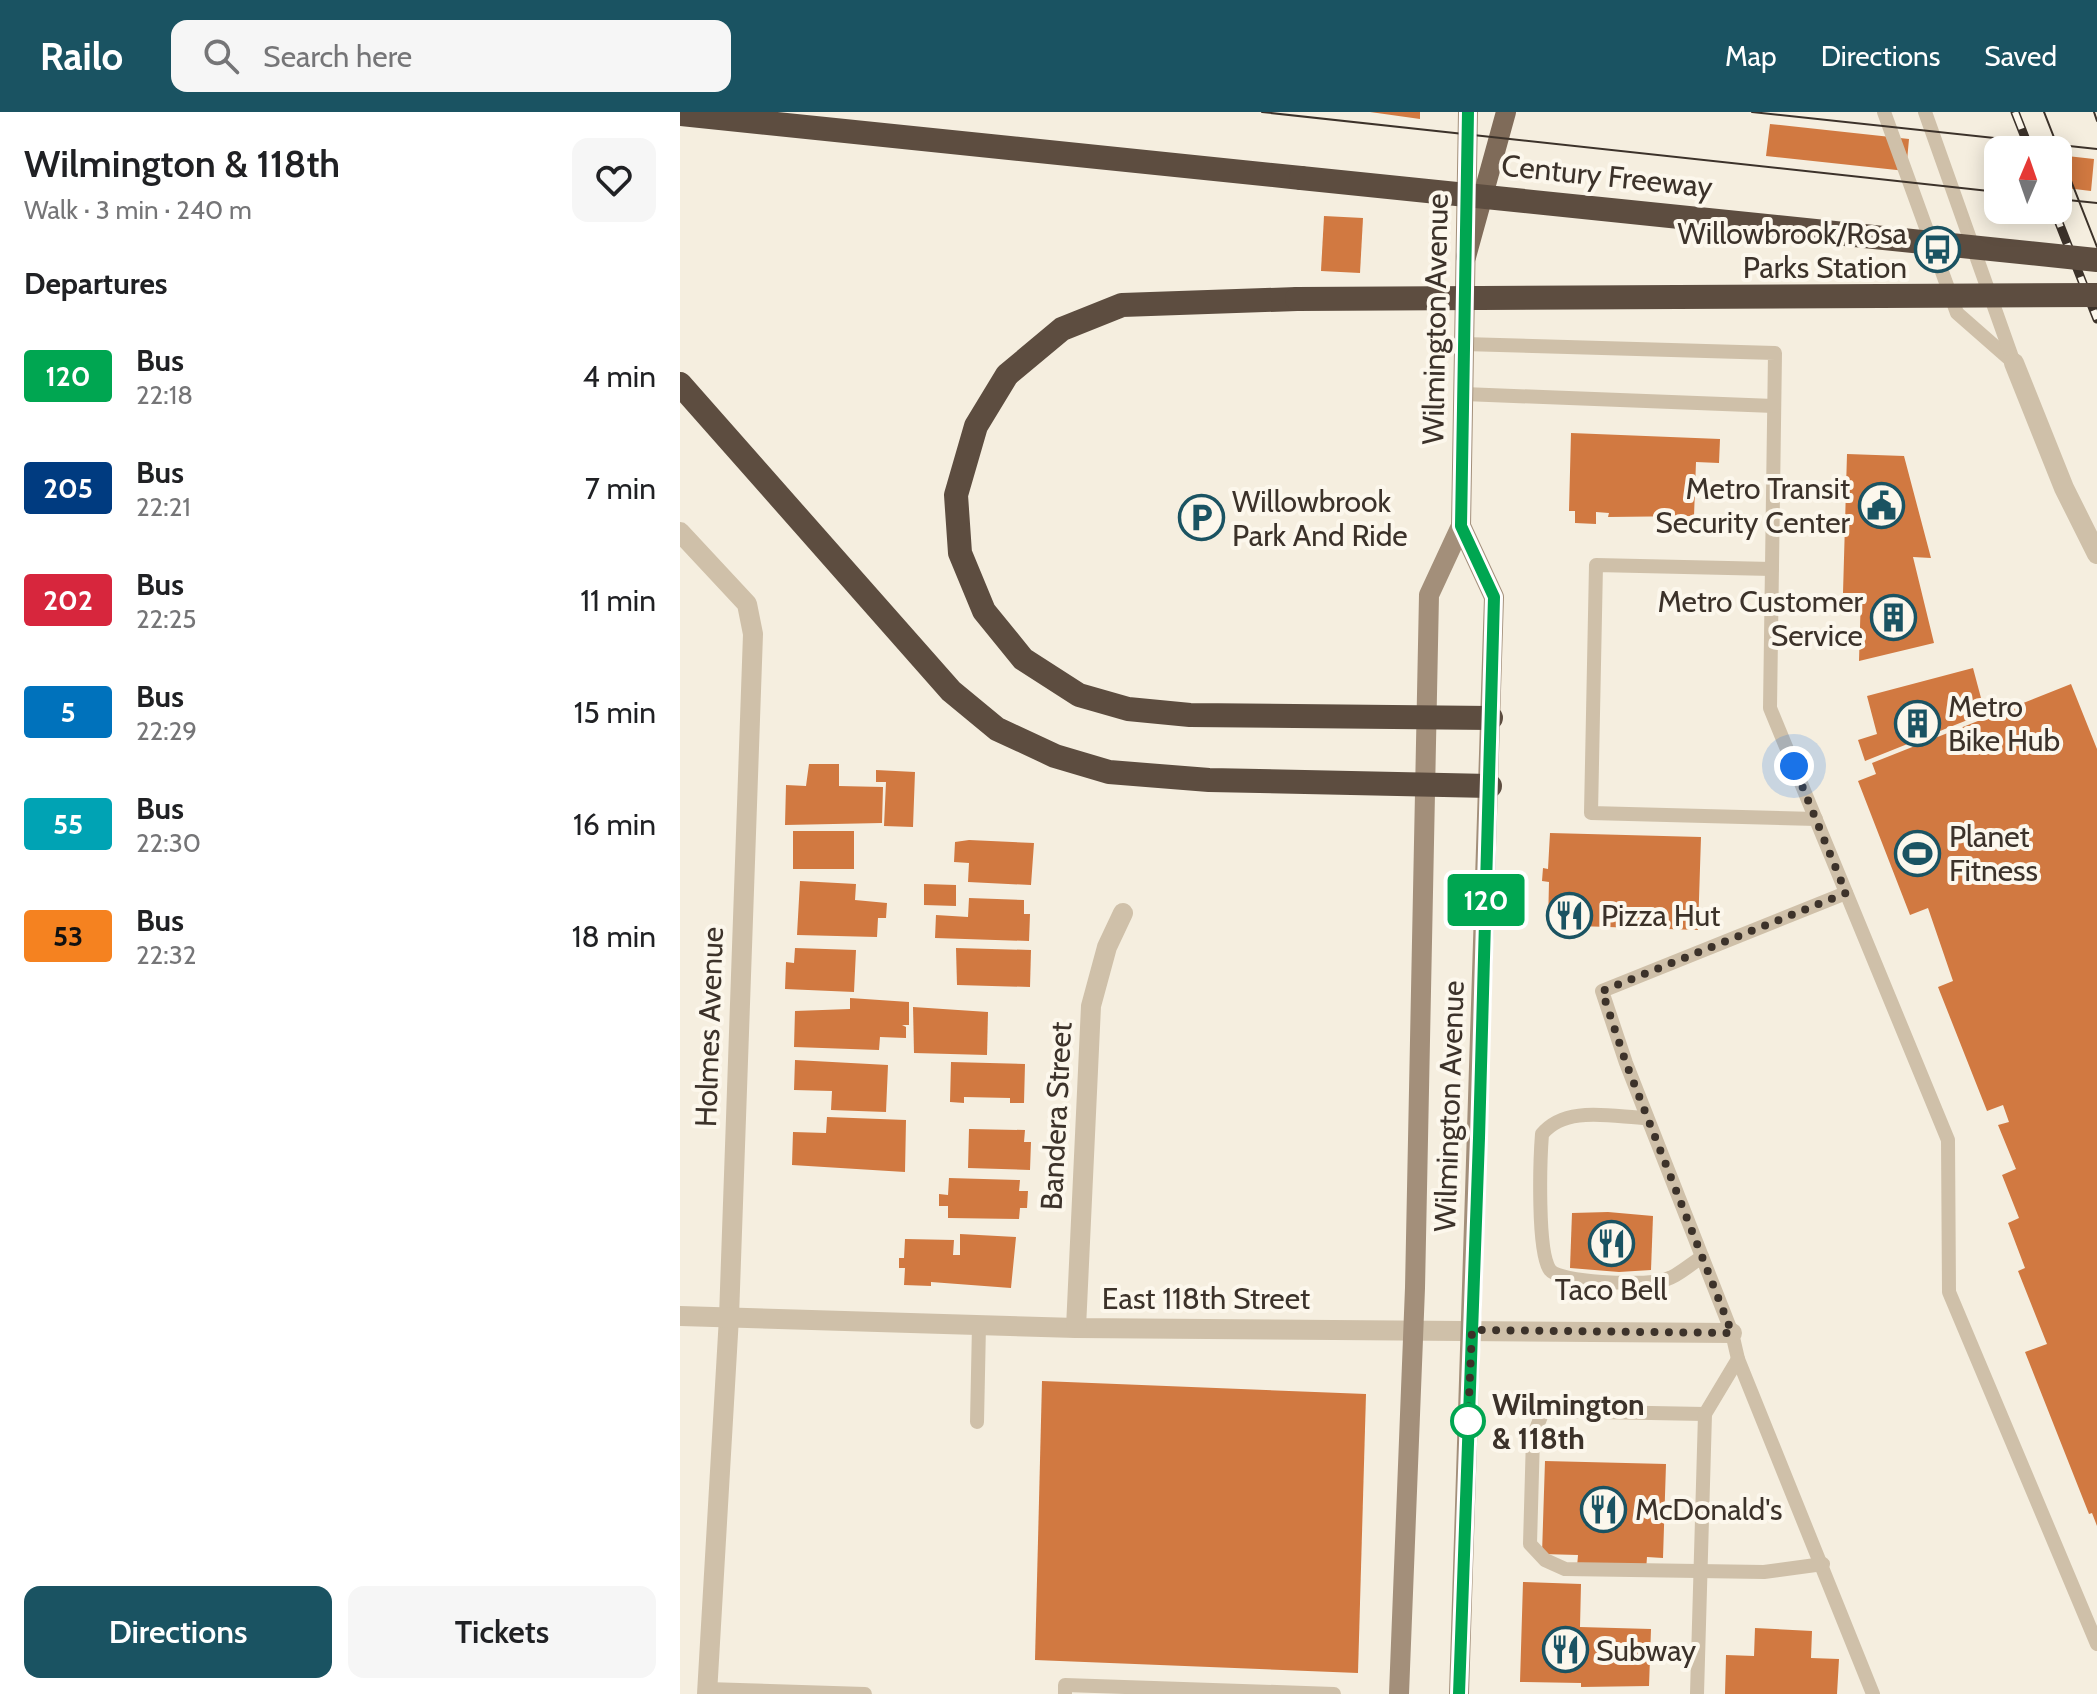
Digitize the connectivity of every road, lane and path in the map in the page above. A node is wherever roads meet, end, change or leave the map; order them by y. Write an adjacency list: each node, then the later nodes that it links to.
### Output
1 (1468, 112): 6 (main road, Wilmington Avenue)
2 (1506, 112): 6 (main road)
3 (1884, 112): 10 (lane)
4 (1925, 112): 10 (lane)
5 (680, 114): 7 (highway, Century Freeway, bridge)
6 (1466, 257): 9 (main road, Wilmington Avenue)
7 (2097, 260)
8 (2097, 295): 18 (highway, bridge)
9 (1464, 344): 12 (main road, Wilmington Avenue); 13 (lane)
10 (2014, 363): 16 (street)
11 (680, 384): 20 (highway)
12 (1464, 394): 13 (lane); 14 (main road, Wilmington Avenue)
13 (1774, 406): 17 (lane)
14 (1461, 526): 18 (main road, Wilmington Avenue); 19 (main road, Wilmington Avenue)
15 (680, 532): 28 (street, Holmes Avenue)
16 (2097, 554)
17 (1772, 569): 22 (lane); 22 (lane)
18 (1426, 717): 19 (highway); 20 (main road, Wilmington Avenue)
19 (1491, 718): 21 (main road, Wilmington Avenue)
20 (1424, 785): 21 (highway); 31 (main road, Wilmington Avenue)
21 (1490, 786): 32 (main road, Wilmington Avenue)
22 (1816, 819): 23 (lane)
23 (1846, 893): 25 (lane); 39 (lane)
24 (1123, 913): 30 (street, Bandera Street)
25 (1647, 1118): 26 (lane); 26 (lane)
26 (1702, 1257): 33 (lane)
27 (680, 1316): 28 (street, East 118th Street)
28 (729, 1317): 29 (street, East 118th Street); 40 (street, Holmes Avenue)
29 (979, 1325): 30 (street, East 118th Street); 36 (lane)
30 (1076, 1328): 31 (street, East 118th Street)
31 (1413, 1328): 32 (street, East 118th Street); 44 (main road, Wilmington Avenue)
32 (1472, 1330): 33 (street, East 118th Street); 45 (main road, Wilmington Avenue)
33 (1732, 1333): 34 (lane)
34 (1738, 1359): 35 (lane); 37 (lane)
35 (1705, 1414): 38 (lane); 38 (lane)
36 (977, 1422)
37 (1823, 1564): 38 (lane); 47 (lane)
38 (1699, 1573): 46 (lane)
39 (2097, 1644)
40 (707, 1692): 41 (lane)
41 (865, 1694)
42 (1065, 1694): 43 (lane)
43 (1334, 1694)
44 (1399, 1694)
45 (1459, 1694)
46 (1697, 1694)
47 (1873, 1694)

